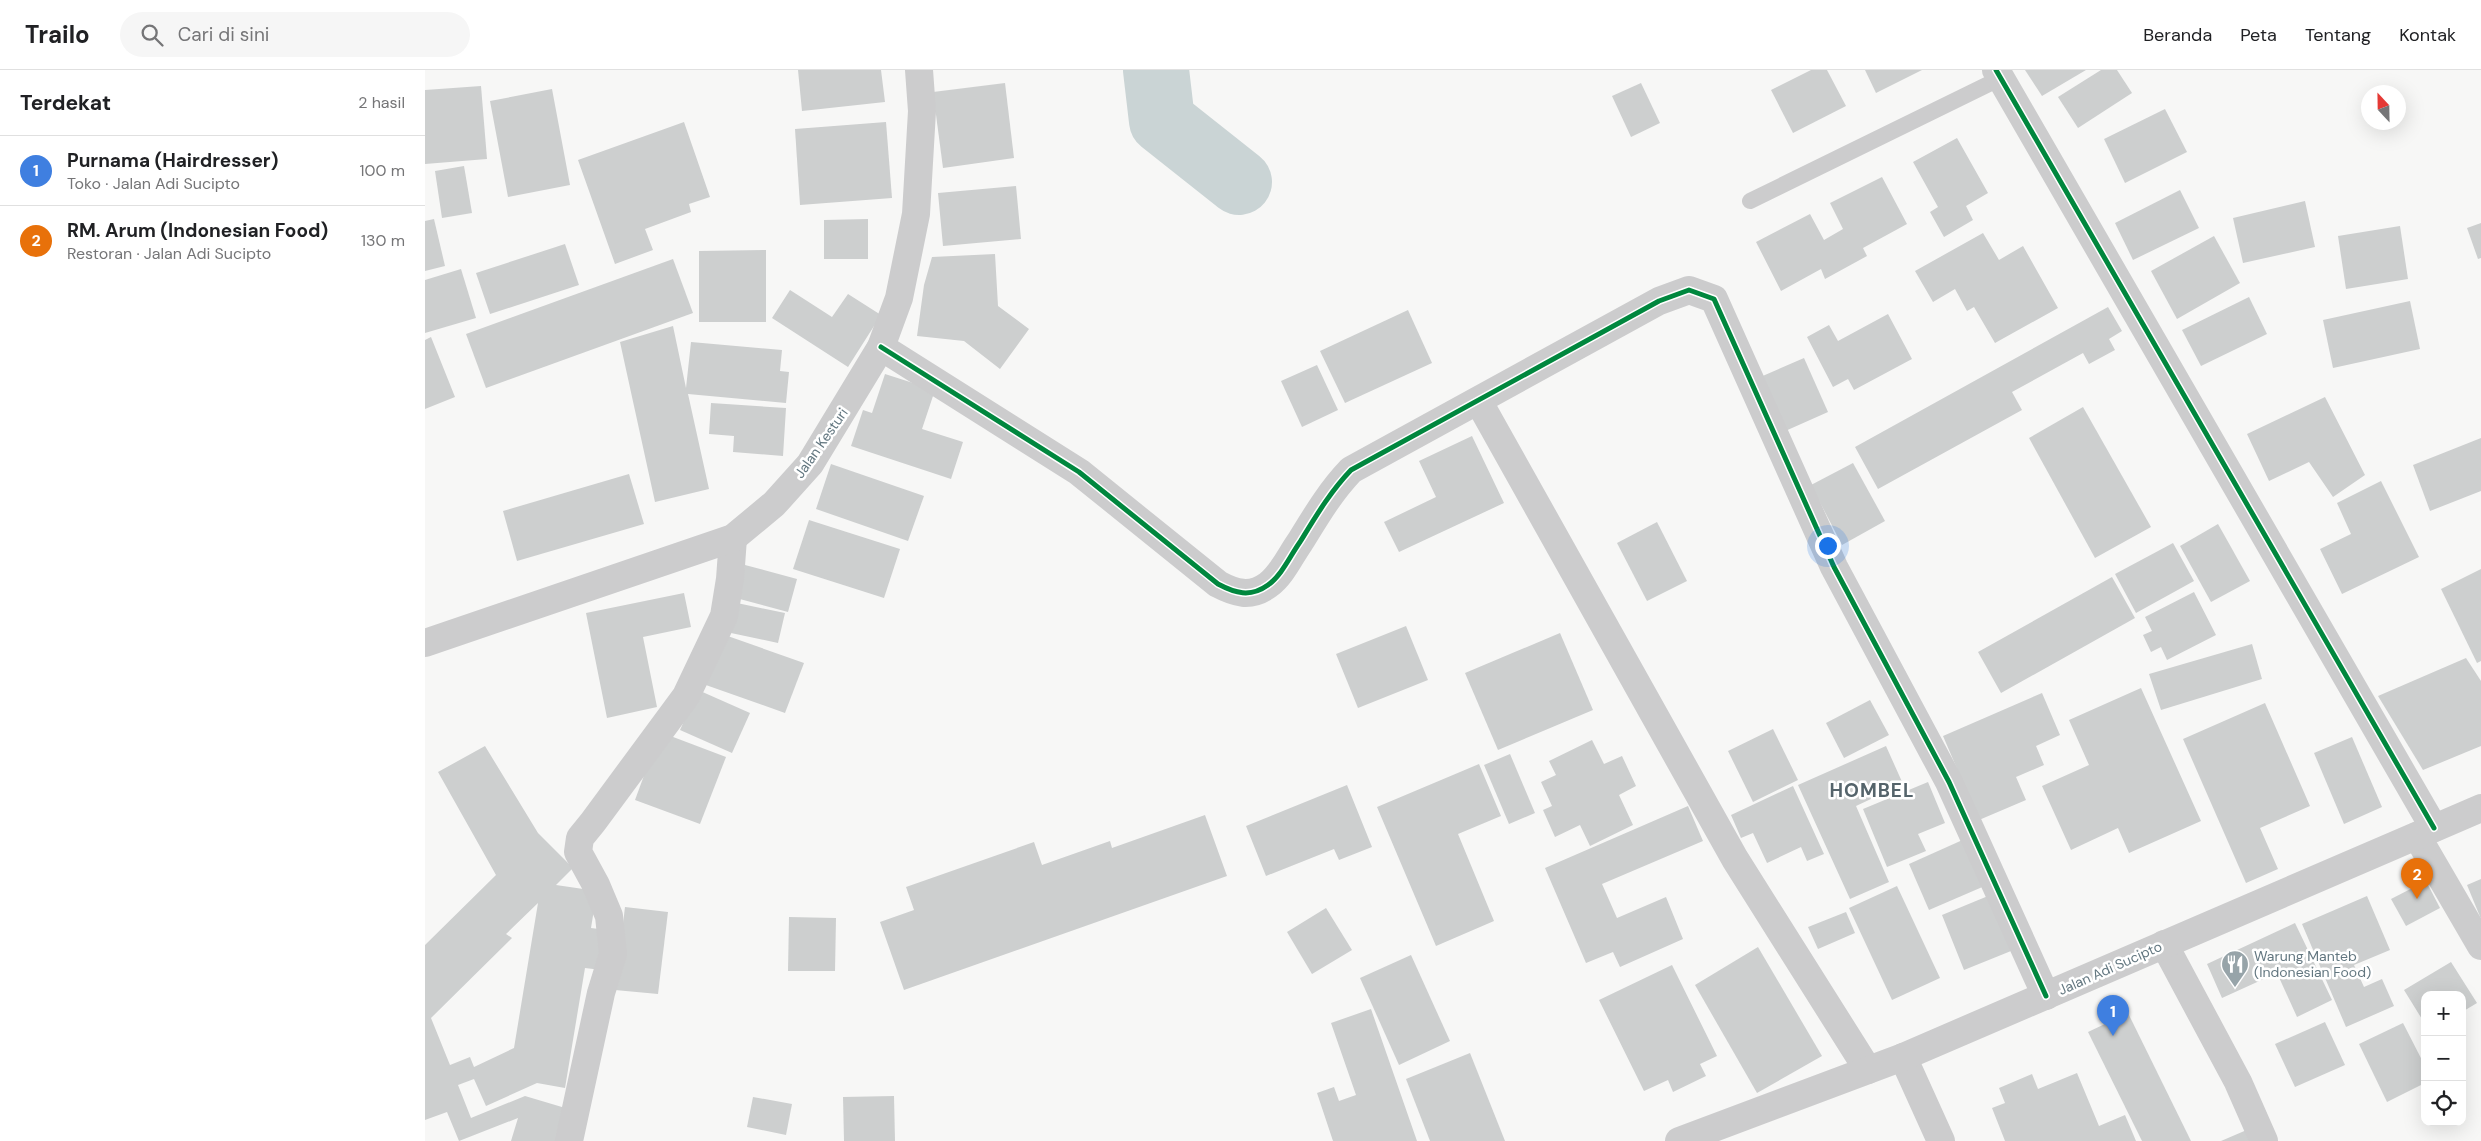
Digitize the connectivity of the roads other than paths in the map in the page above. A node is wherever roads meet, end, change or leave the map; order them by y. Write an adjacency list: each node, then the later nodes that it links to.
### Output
1 (919, 70): 4 (street, Jalan Kesturi)
2 (1999, 74): 3 (lane); 9 (street)
3 (1750, 201)
4 (881, 347): 5 (street); 6 (street, Jalan Kesturi)
5 (1479, 402): 12 (street); 14 (street)
6 (733, 538): 7 (street, Jalan Kesturi); 15 (street)
7 (425, 643)
8 (2481, 808): 9 (street, Jalan Adi Sucipto)
9 (2426, 832): 10 (street, Jalan Adi Sucipto); 11 (street)
10 (2164, 944): 12 (street, Jalan Adi Sucipto); 18 (street)
11 (2481, 946)
12 (2045, 996): 13 (street, Jalan Adi Sucipto)
13 (1903, 1057): 14 (street, Jalan Adi Sucipto); 17 (street)
14 (1868, 1070): 16 (street, Jalan Adi Sucipto)
15 (569, 1141)
16 (1679, 1141)
17 (1941, 1141)
18 (2264, 1141)

